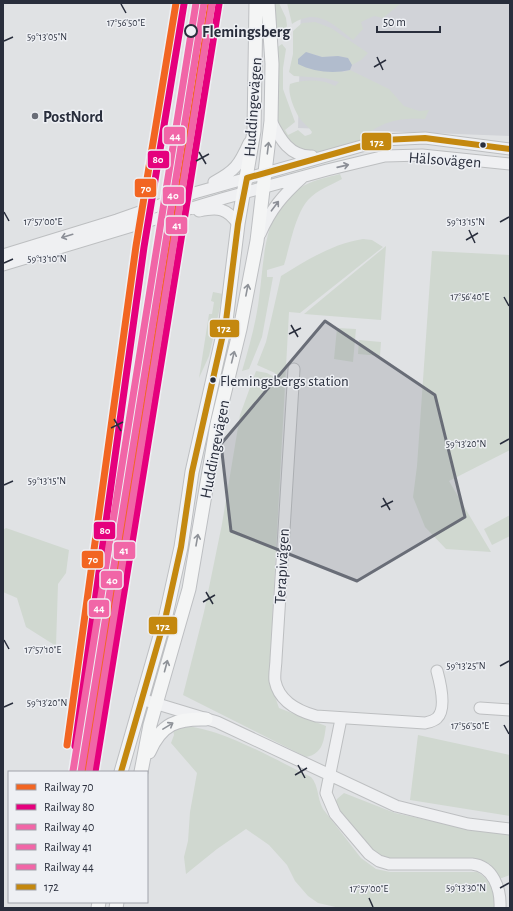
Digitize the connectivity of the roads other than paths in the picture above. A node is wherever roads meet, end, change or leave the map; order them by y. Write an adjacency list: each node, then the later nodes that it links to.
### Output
1 (256, 3): 4 (main road, Huddingevägen)
2 (268, 3): 3 (main road, Huddingevägen)
3 (271, 121): 6 (street); 8 (main road, Huddingevägen, one-way to 3)
4 (254, 131): 10 (main road, Huddingevägen); 11 (street)
5 (510, 149): 6 (street, Hälsovägen)
6 (321, 156): 8 (street, Hälsovägen)
7 (510, 164): 9 (street, Hälsovägen, one-way to 7)
8 (265, 172): 10 (street, Hälsovägen); 12 (main road, Huddingevägen)
9 (305, 176): 12 (street, Hälsovägen); 16 (street, one-way to 9)
10 (247, 178): 11 (street, Hälsovägen); 13 (main road, Huddingevägen)
11 (228, 179): 17 (street, Hälsovägen, one-way to 17)
12 (264, 187): 13 (street, Hälsovägen); 16 (main road, Huddingevägen)
13 (245, 192): 14 (main road, Huddingevägen); 15 (street, Hälsovägen)
14 (238, 224): 15 (street); 21 (main road, Huddingevägen)
15 (111, 232): 18 (street)
16 (257, 241): 22 (main road, Huddingevägen, one-way to 16)
17 (3, 255)
18 (3, 265)
19 (294, 369): 26 (street, Terapivägen)
20 (436, 671): 26 (street, Terapivägen)
21 (141, 699): 22 (street); 27 (main road, Huddingevägen)
22 (156, 703): 25 (street); 28 (main road, Huddingevägen)
23 (480, 708): 24 (street)
24 (510, 710)
25 (206, 719): 28 (main road, one-way to 25); 29 (street)
26 (341, 719): 29 (street)
27 (121, 771)
28 (141, 771)
29 (330, 776): 30 (street); 31 (street)
30 (510, 829)
31 (500, 908)

